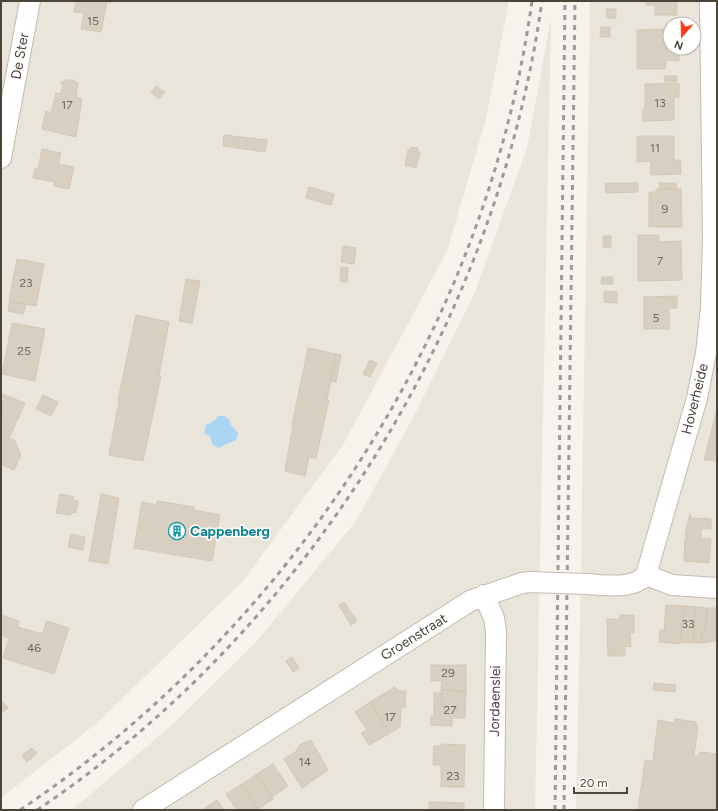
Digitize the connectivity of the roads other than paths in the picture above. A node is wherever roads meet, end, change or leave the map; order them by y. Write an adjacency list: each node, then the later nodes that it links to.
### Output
1 (30, 1): 3 (street, De Ster)
2 (710, 1): 4 (street, Hoverheide)
3 (1, 158)
4 (646, 575): 5 (street); 6 (street, Groenstraat, bridge)
5 (717, 588)
6 (484, 595): 7 (street, Groenstraat); 8 (street, Jordaenslei)
7 (143, 810)
8 (494, 810)

